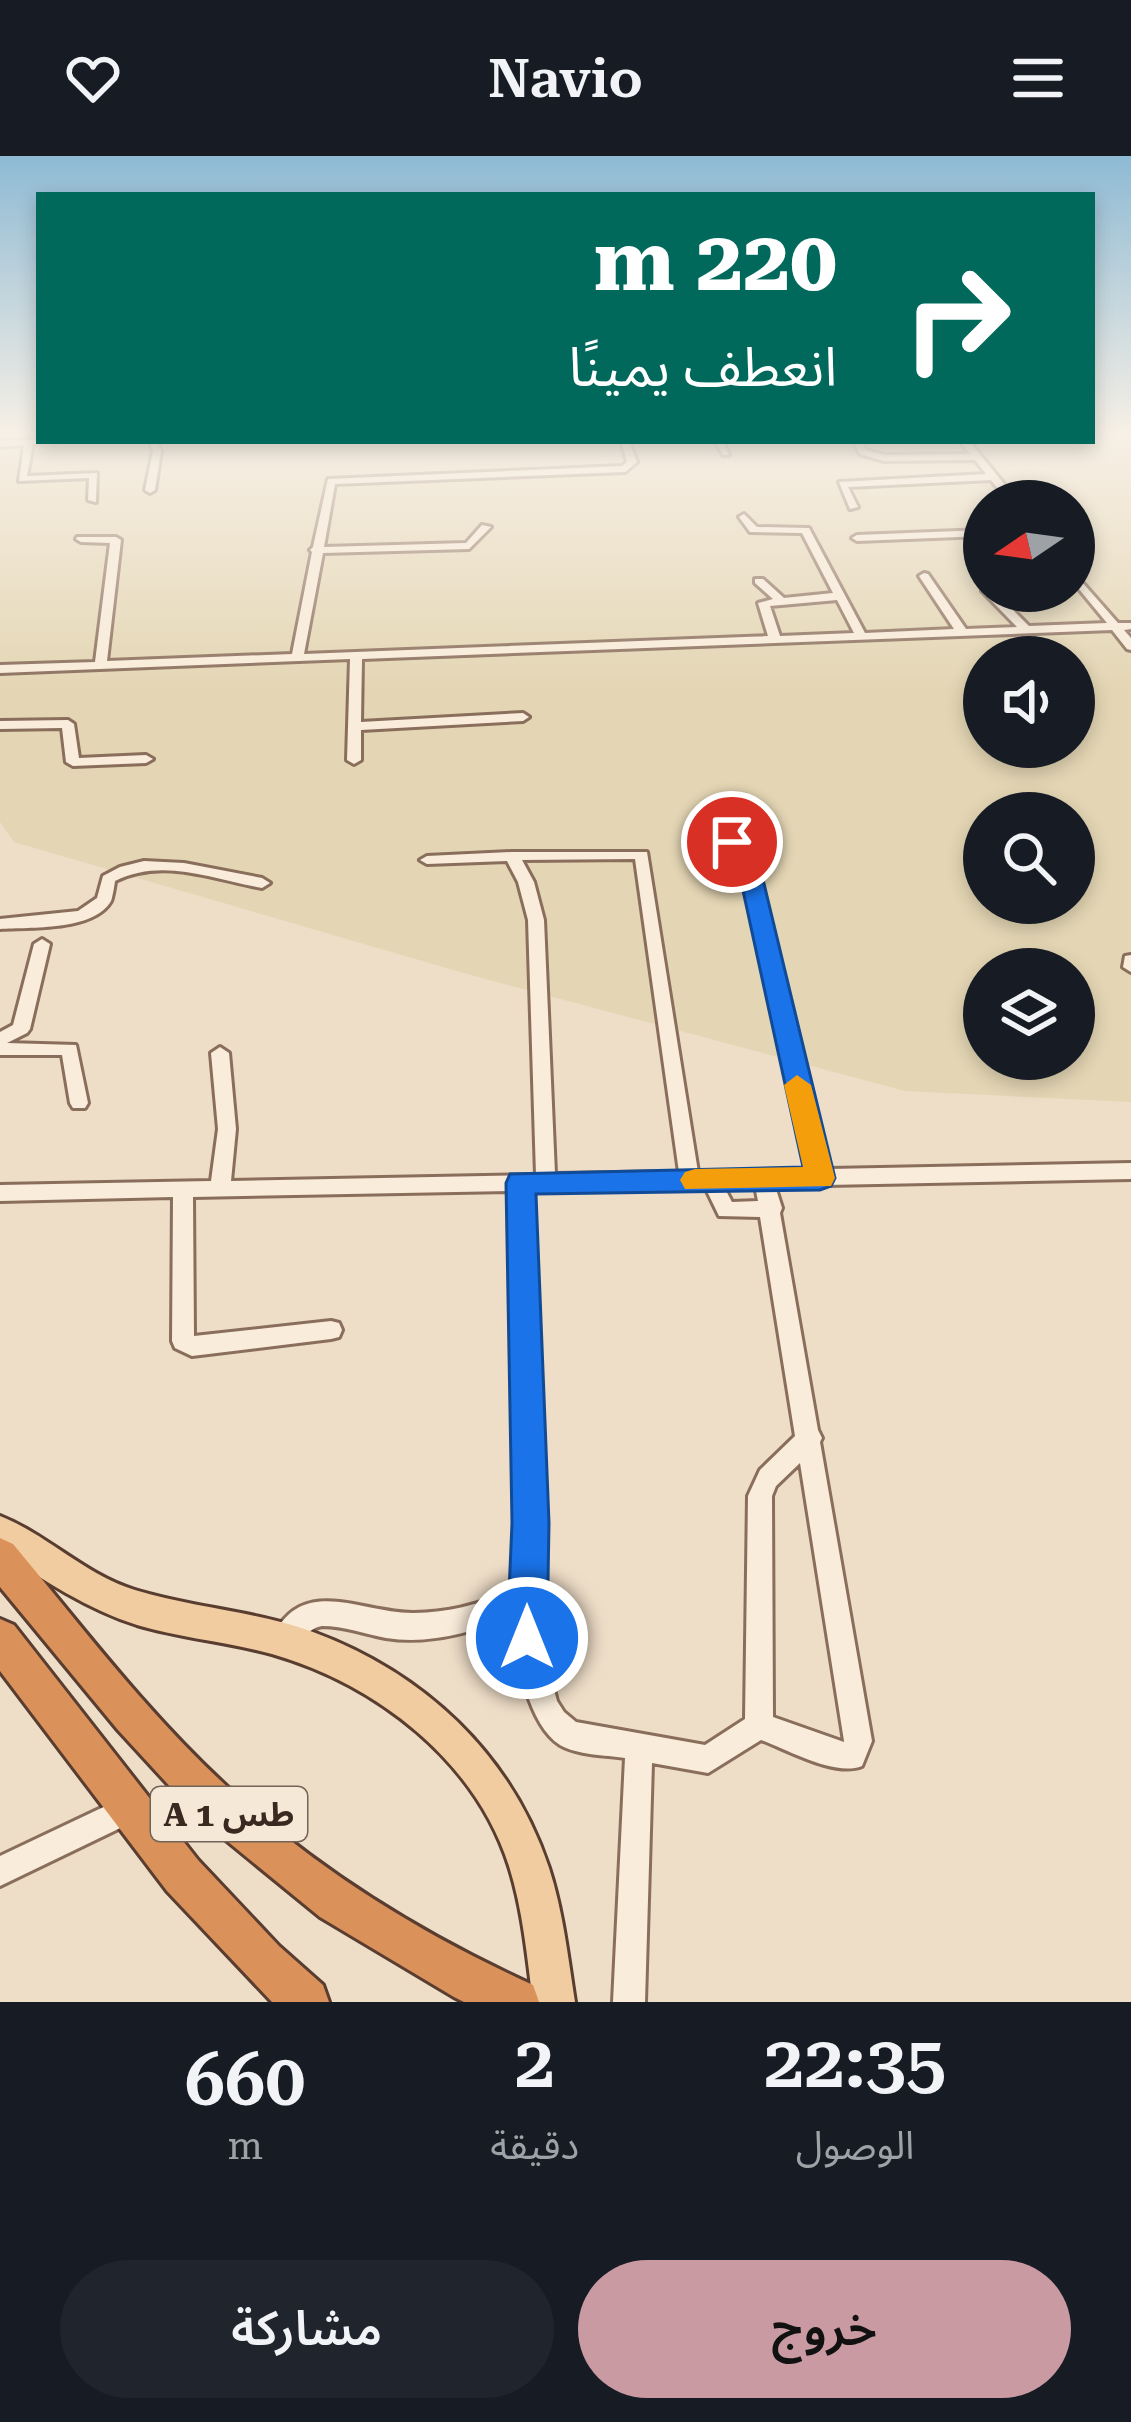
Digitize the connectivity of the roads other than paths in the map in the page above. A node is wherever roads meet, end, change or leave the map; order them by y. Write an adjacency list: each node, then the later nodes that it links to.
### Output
1 (321, 519): 9 (street)
2 (744, 519): 4 (street)
3 (486, 527): 9 (street)
4 (766, 530): 8 (street); 12 (street)
5 (963, 533): 6 (street)
6 (857, 538)
7 (81, 539): 25 (street)
8 (772, 545)
9 (315, 550): 24 (street)
10 (924, 575): 19 (street)
11 (759, 581): 13 (street)
12 (840, 596): 13 (street); 20 (street)
13 (779, 598): 21 (street)
14 (1095, 603): 16 (street)
15 (1009, 612): 18 (street)
16 (1114, 626): 17 (street); 18 (street); 22 (street)
17 (1131, 626)
18 (1026, 630): 19 (street)
19 (962, 632): 20 (street)
20 (862, 637): 21 (street)
21 (775, 640): 23 (street)
22 (1131, 646)
23 (356, 653): 24 (street); 29 (street)
24 (298, 656): 25 (street)
25 (101, 664): 26 (street)
26 (0, 669)
27 (524, 717): 29 (street)
28 (0, 725): 30 (street)
29 (357, 726): 31 (street)
30 (146, 759)
31 (354, 760)
32 (732, 842): 43 (street)
33 (512, 856): 34 (street); 45 (street); 46 (street)
34 (427, 860)
35 (262, 883): 36 (street)
36 (0, 924)
37 (42, 944): 38 (street)
38 (0, 1039)
39 (0, 1049): 41 (street)
40 (220, 1053): 47 (street)
41 (79, 1103)
42 (1131, 1171): 43 (street)
43 (820, 1178): 44 (street)
44 (764, 1179): 45 (street); 50 (street)
45 (700, 1180): 46 (street); 50 (street)
46 (533, 1183): 47 (street); 55 (street)
47 (220, 1189): 48 (street)
48 (183, 1190): 49 (street); 51 (street)
49 (0, 1193)
50 (772, 1208): 52 (street)
51 (331, 1330)
52 (810, 1438): 58 (street); 58 (street)
53 (0, 1532): 57 (main road)
54 (0, 1557): 63 (highway, A 1 طس)
55 (526, 1597): 57 (street); 59 (street)
56 (0, 1639): 60 (highway, A 1 طس)
57 (284, 1641): 64 (main road)
58 (759, 1726): 59 (street)
59 (638, 1747): 65 (street)
60 (132, 1808): 61 (street); 62 (highway, A 1 طس)
61 (0, 1871)
62 (293, 1994)
63 (516, 2002)
64 (554, 2002)
65 (629, 2002)

